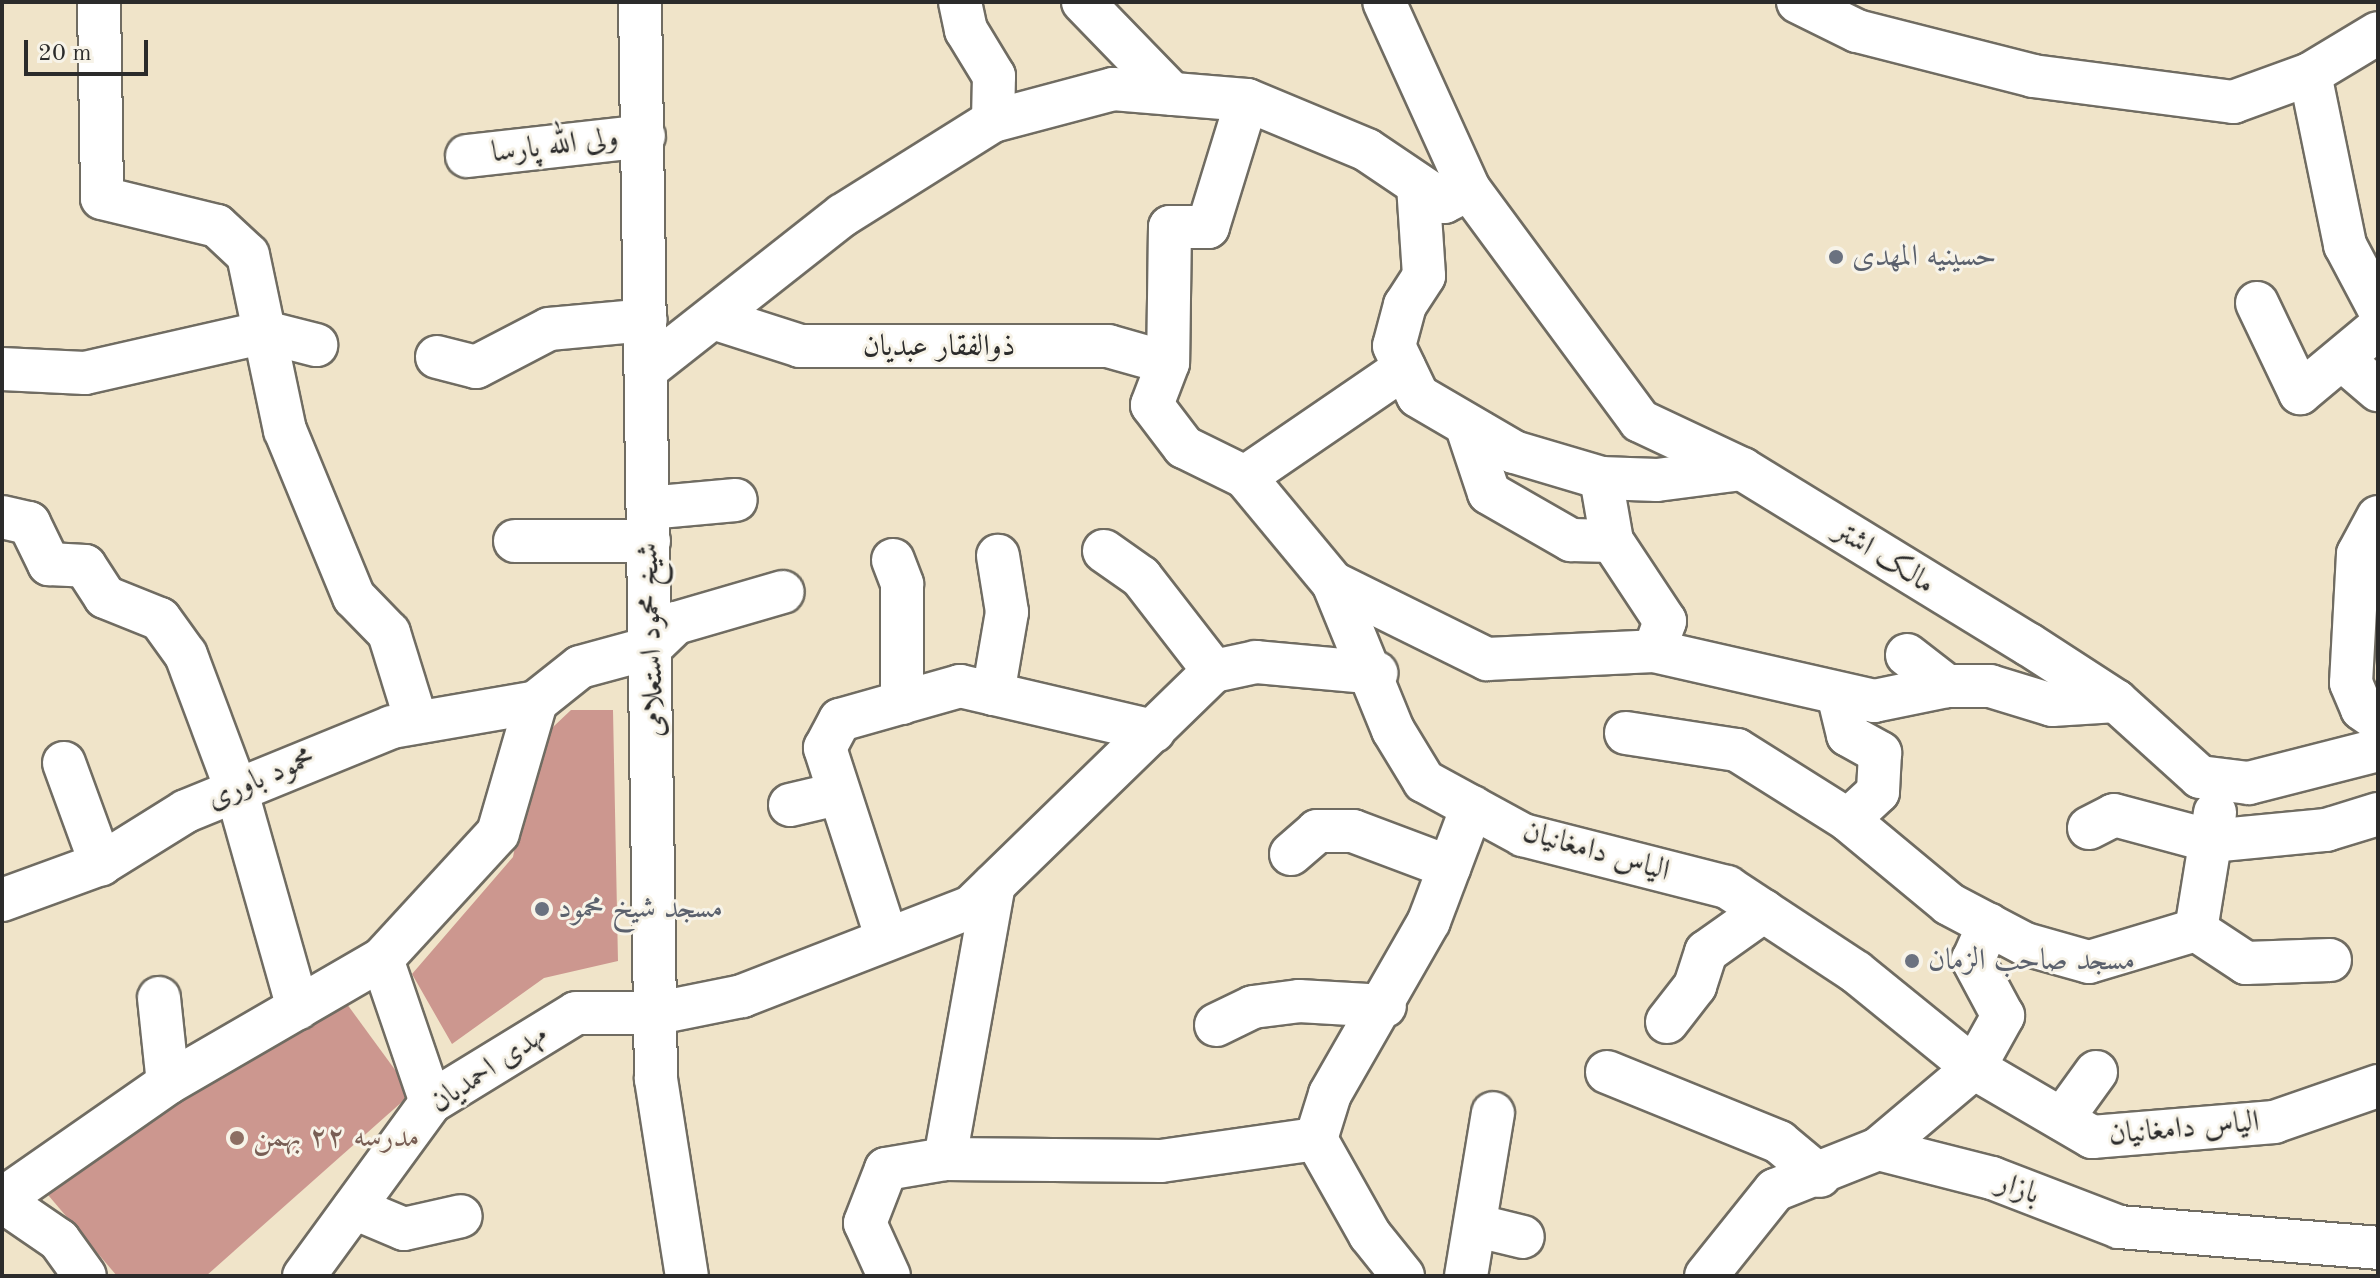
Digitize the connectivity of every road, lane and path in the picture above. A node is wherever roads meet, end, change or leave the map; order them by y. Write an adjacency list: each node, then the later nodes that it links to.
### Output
1 (99, 2): 21 (street)
2 (640, 2): 12 (street, شیخ محمود استعلامی)
3 (960, 2): 11 (street)
4 (1083, 2): 9 (street)
5 (1384, 2): 15 (street, مالک اشتر)
6 (1798, 2): 8 (street)
7 (2378, 33): 8 (street)
8 (2310, 74): 17 (street)
9 (1172, 94): 10 (street); 11 (street)
10 (1247, 100): 14 (street); 25 (street, الیاس دامغانیان)
11 (993, 121): 18 (street)
12 (644, 136): 13 (street, ولی الله پارسا); 19 (street, شیخ محمود استعلامی)
13 (467, 156)
14 (1418, 185): 15 (street); 26 (street)
15 (1469, 189): 31 (street, مالک اشتر)
16 (2257, 303): 24 (street)
17 (2378, 307)
18 (713, 318): 25 (street, ذوالفقار عبدیان); 28 (street)
19 (646, 320): 23 (street); 28 (street, شیخ محمود استعلامی)
20 (2378, 328): 24 (street)
21 (265, 332): 22 (street); 27 (street); 56 (street)
22 (316, 345)
23 (437, 357)
24 (2344, 361): 29 (street)
25 (1168, 363): 32 (street, الیاس دامغانیان)
26 (1404, 368): 30 (street); 32 (street)
27 (2, 369)
28 (647, 369): 37 (street, شیخ محمود استعلامی)
29 (2378, 390)
30 (1468, 430): 33 (street); 39 (street)
31 (1742, 469): 33 (street); 53 (street, مالک اشتر)
32 (1245, 477): 43 (street, الیاس دامغانیان)
33 (1601, 478): 39 (street)
34 (736, 500): 37 (street)
35 (2, 517): 63 (street)
36 (2378, 517): 57 (street)
37 (649, 525): 38 (street); 45 (street, شیخ محمود استعلامی)
38 (515, 541)
39 (1612, 541): 46 (street)
40 (1104, 551): 48 (street)
41 (998, 556): 51 (street)
42 (893, 560): 55 (street)
43 (1333, 583): 46 (street); 49 (street, الیاس دامغانیان)
44 (783, 592): 45 (street)
45 (650, 648): 54 (street); 85 (street, شیخ محمود استعلامی)
46 (1654, 651): 52 (street)
47 (1907, 655): 50 (street)
48 (1214, 671): 49 (street); 58 (street, مهدی احمدیان)
49 (1376, 673): 66 (street, الیاس دامغانیان)
50 (1947, 686): 52 (street); 53 (street)
51 (993, 694): 55 (street); 58 (street)
52 (1838, 694): 68 (street)
53 (2116, 701): 62 (street, مالک اشتر)
54 (536, 702): 56 (street, محمود باوری); 80 (street)
55 (902, 703): 64 (street)
56 (416, 720): 63 (street, محمود باوری)
57 (2378, 720)
58 (1154, 731): 74 (street, مهدی احمدیان)
59 (1626, 733): 68 (street)
60 (2378, 750): 62 (street, مالک اشتر)
61 (64, 763): 72 (street)
62 (2220, 779): 70 (street)
63 (236, 789): 72 (street, محمود باوری); 84 (street)
64 (837, 794): 65 (street); 79 (street)
65 (790, 805)
66 (1472, 807): 73 (street); 76 (street, الیاس دامغانیان)
67 (2378, 815): 70 (street)
68 (1848, 820): 77 (street)
69 (2089, 828): 70 (street)
70 (2211, 841): 78 (street)
71 (1291, 854): 73 (street)
72 (101, 864): 75 (street, محمود باوری)
73 (1449, 867): 83 (street)
74 (994, 885): 79 (street, مهدی احمدیان); 98 (street)
75 (2, 900)
76 (1764, 911): 86 (street); 88 (street, الیاس دامغانیان)
77 (1989, 924): 78 (street); 88 (street)
78 (2196, 930): 81 (street)
79 (887, 939): 85 (street, مهدی احمدیان)
80 (382, 959): 84 (street); 93 (street)
81 (2330, 960)
82 (159, 998): 91 (street)
83 (1385, 1006): 87 (street); 96 (street)
84 (298, 1008): 91 (street)
85 (658, 1013): 93 (street, مهدی احمدیان); 108 (street, شیخ محمود استعلامی)
86 (1667, 1022)
87 (1216, 1025)
88 (1974, 1068): 95 (street, الیاس دامغانیان); 97 (street)
89 (1607, 1072): 99 (street)
90 (2096, 1072): 95 (street)
91 (168, 1083): 100 (street)
92 (2378, 1086): 95 (street, الیاس دامغانیان)
93 (431, 1102): 101 (street, مهدی احمدیان)
94 (1493, 1113): 103 (street)
95 (2062, 1119)
96 (1316, 1139): 98 (street); 110 (street)
97 (1878, 1149): 99 (street); 105 (street, بازار)
98 (945, 1159): 109 (street)
99 (1820, 1176): 112 (street)
100 (2, 1200): 106 (street)
101 (354, 1208): 102 (street); 107 (street, مهدی احمدیان)
102 (461, 1216)
103 (1478, 1226): 104 (street); 111 (street)
104 (1523, 1237)
105 (2378, 1248)
106 (85, 1276)
107 (304, 1276)
108 (687, 1276)
109 (889, 1276)
110 (1403, 1276)
111 (1466, 1276)
112 (1706, 1276)

